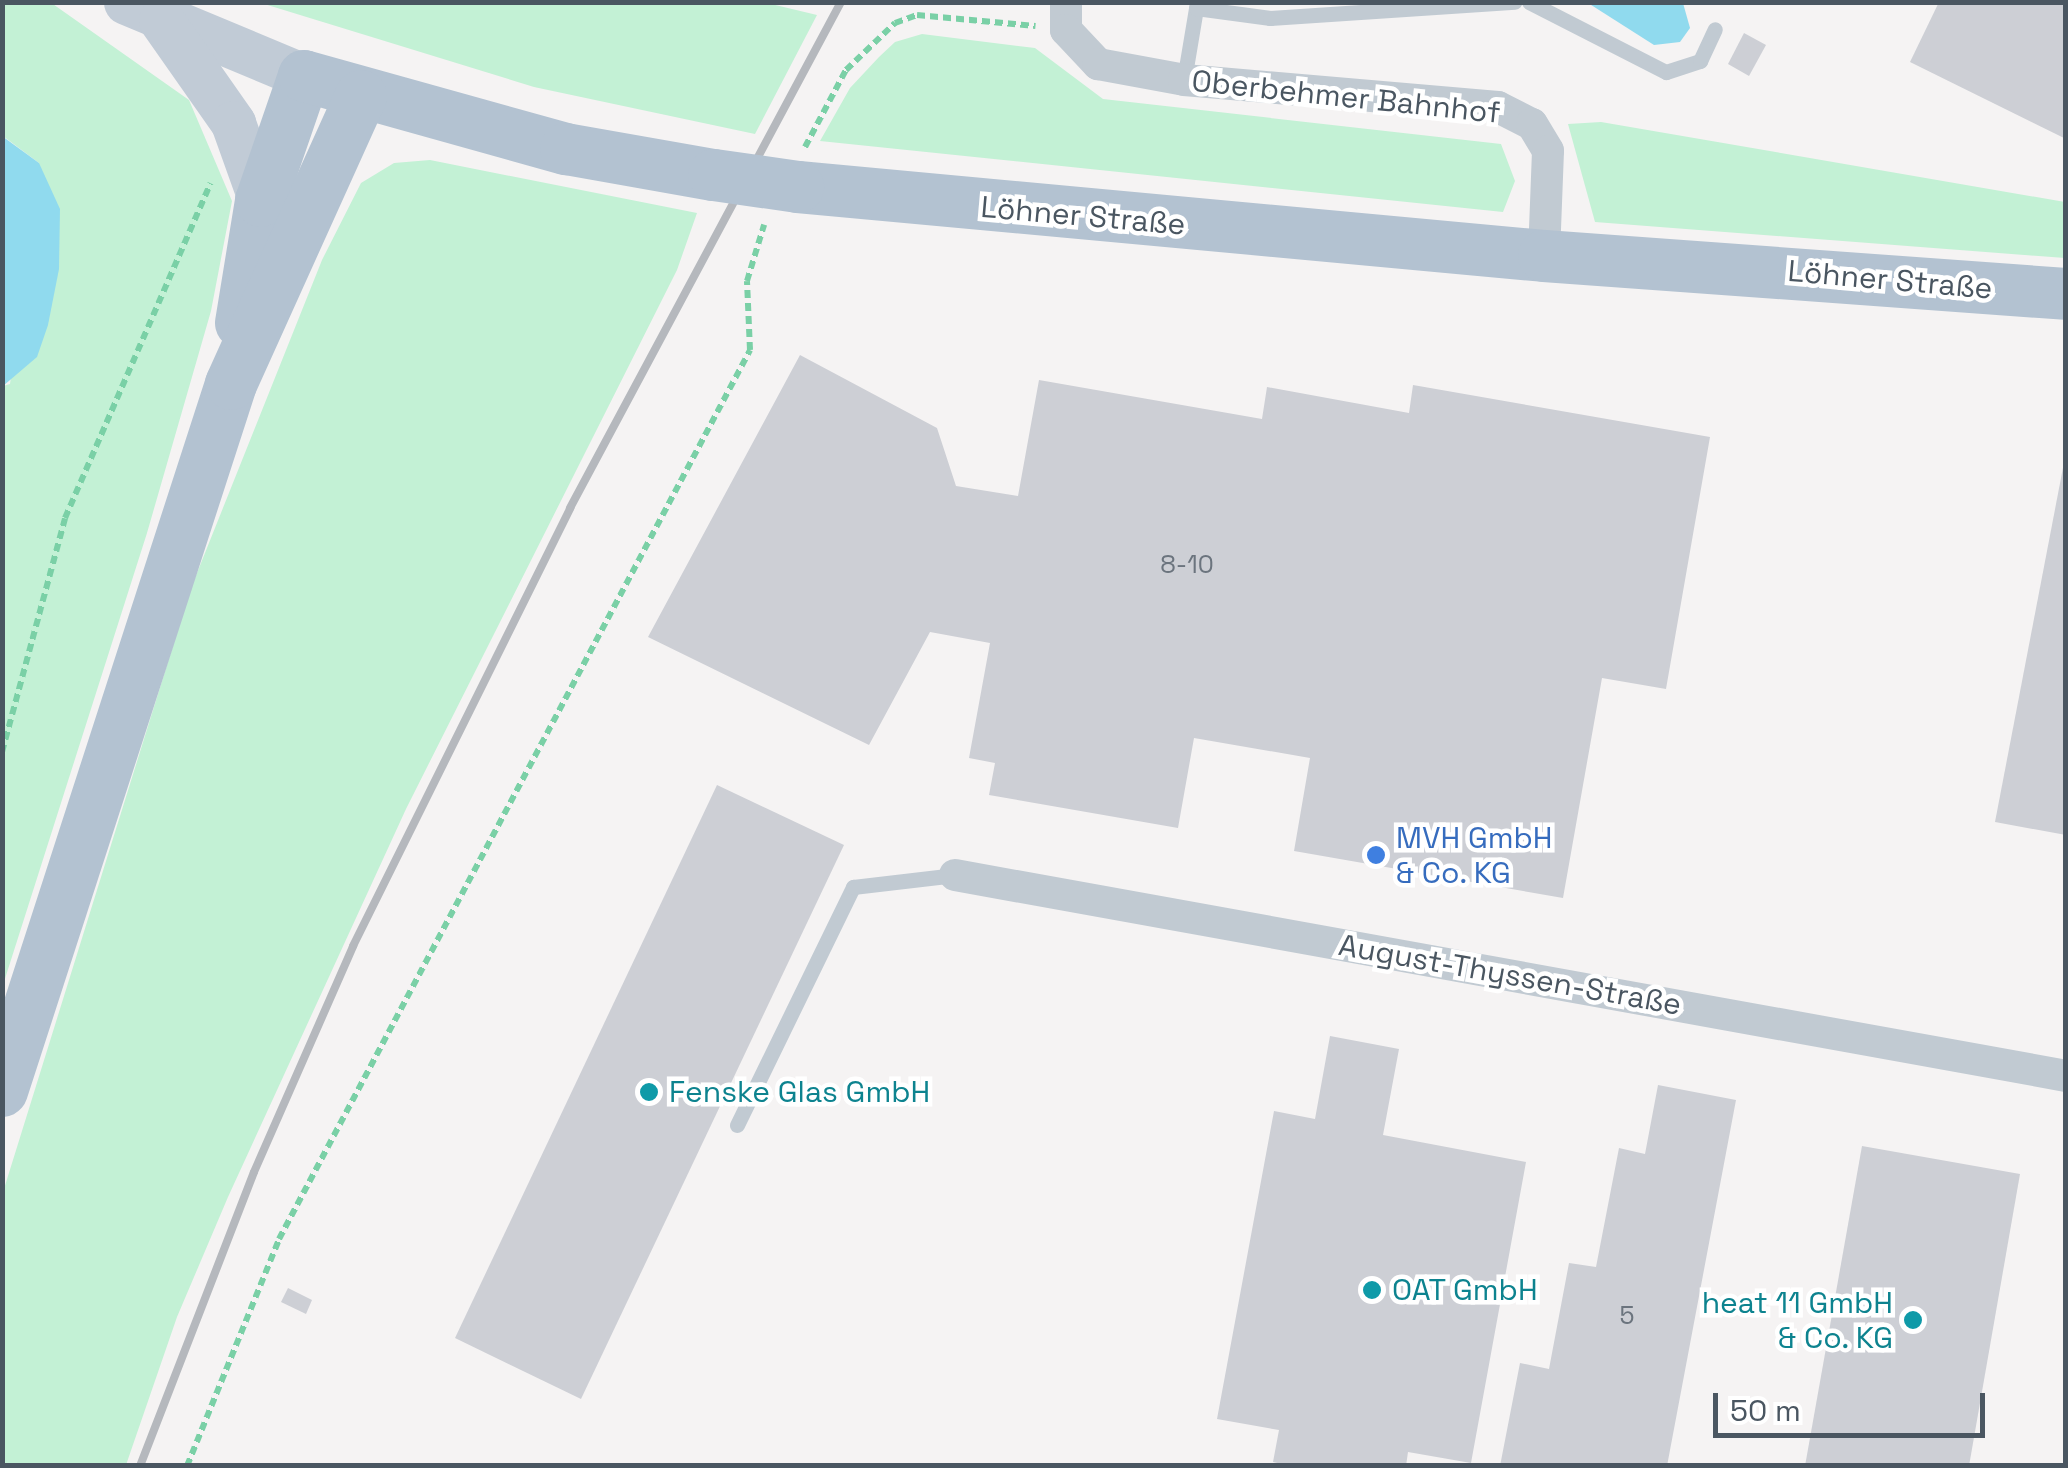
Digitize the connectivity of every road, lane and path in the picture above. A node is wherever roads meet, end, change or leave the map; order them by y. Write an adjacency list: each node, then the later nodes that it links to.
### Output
1 (1514, 2): 3 (lane)
2 (1529, 2): 6 (lane)
3 (1196, 6): 8 (lane)
4 (144, 11): 7 (main road, Löhner Straße); 12 (main road)
5 (1066, 16): 8 (street, Oberbehmer Bahnhof); 11 (path)
6 (1715, 29)
7 (304, 76): 9 (main road, Löhner Straße); 12 (main road)
8 (1184, 80): 13 (street, Oberbehmer Bahnhof)
9 (362, 96): 11 (main road, Löhner Straße, bridge); 15 (main road)
10 (214, 172): 16 (path)
11 (789, 185): 13 (main road, Löhner Straße); 21 (path)
12 (262, 201): 15 (main road)
13 (1544, 256): 14 (main road, Löhner Straße)
14 (2066, 294)
15 (232, 384): 19 (main road)
16 (2, 752)
17 (955, 875): 18 (street, August-Thyssen-Straße); 20 (lane)
18 (2066, 1076)
19 (2, 1091)
20 (737, 1124)
21 (187, 1466)

